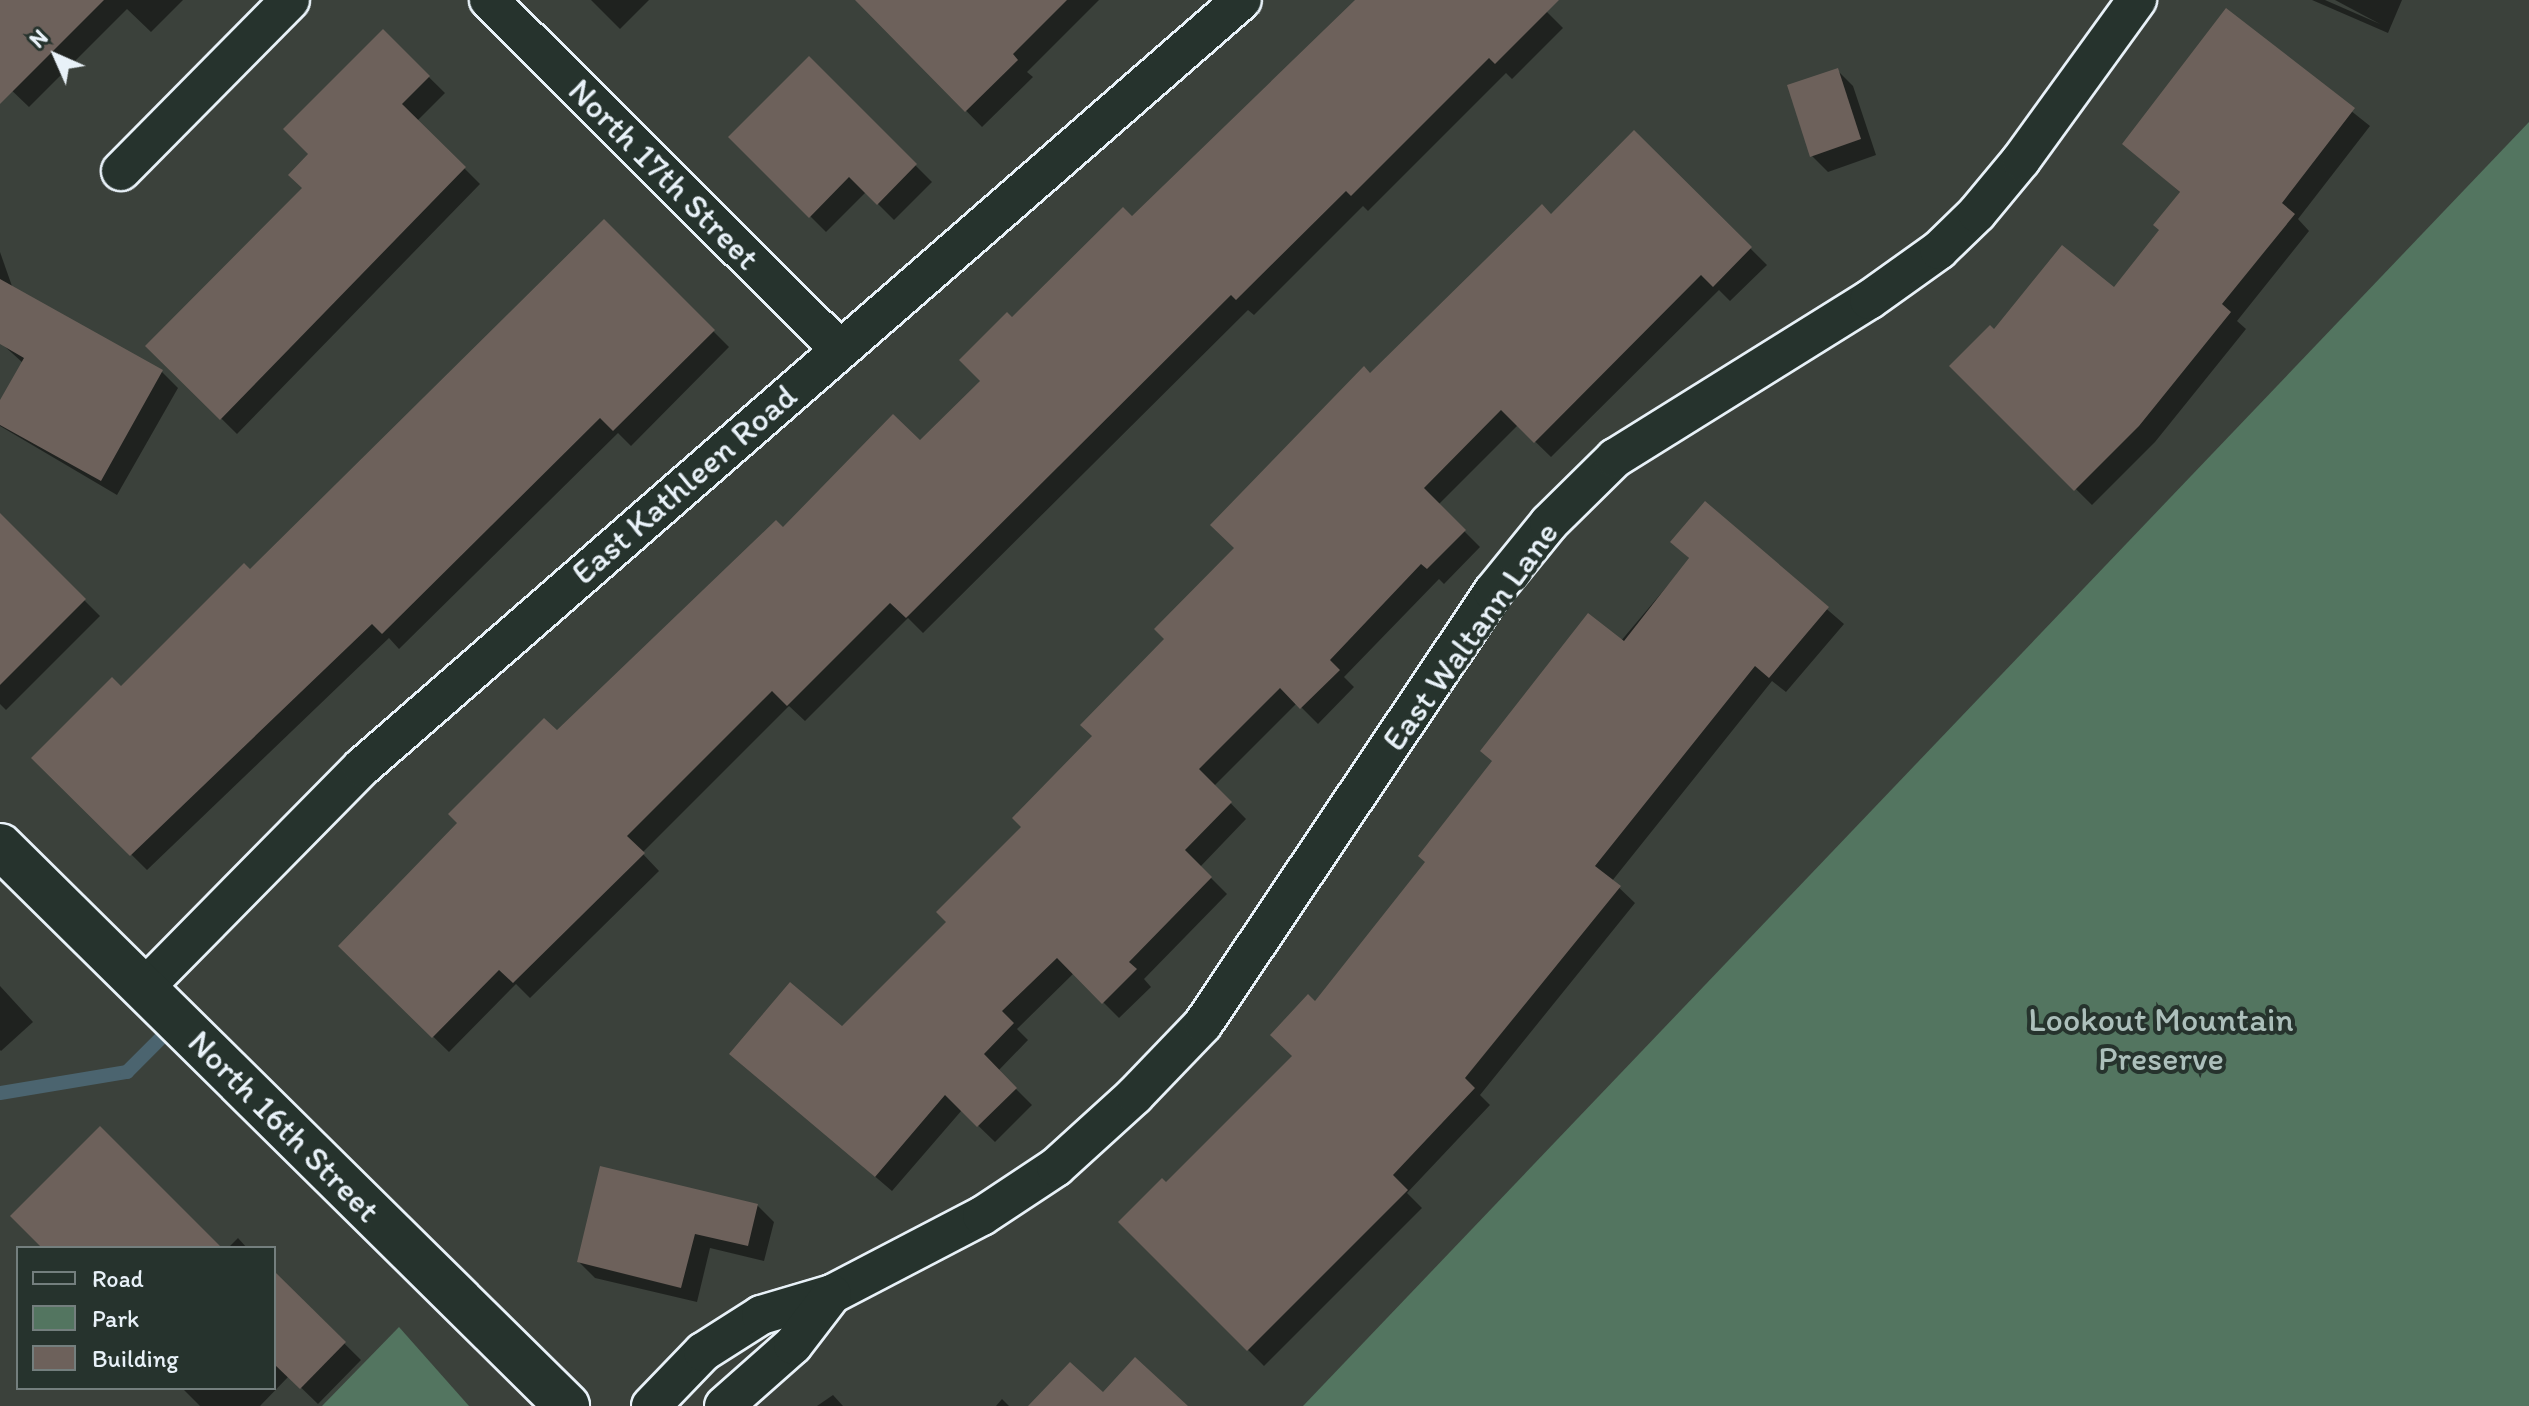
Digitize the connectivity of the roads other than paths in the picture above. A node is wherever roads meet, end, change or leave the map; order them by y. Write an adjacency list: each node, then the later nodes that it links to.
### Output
1 (290, 0): 5 (street)
2 (489, 0): 6 (street, North 17th Street)
3 (1242, 0): 6 (street, East Kathleen Road)
4 (2137, 0): 9 (street, East Waltann Lane)
5 (121, 171)
6 (838, 348): 8 (street, East Kathleen Road)
7 (0, 846): 8 (street, North 16th Street)
8 (144, 988): 13 (street, North 16th Street)
9 (832, 1294): 10 (street, East Waltann Lane); 11 (street, East Waltann Lane)
10 (736, 1331): 11 (street); 12 (street, East Waltann Lane)
11 (772, 1361): 14 (street, East Waltann Lane)
12 (659, 1404)
13 (567, 1406)
14 (724, 1406)

